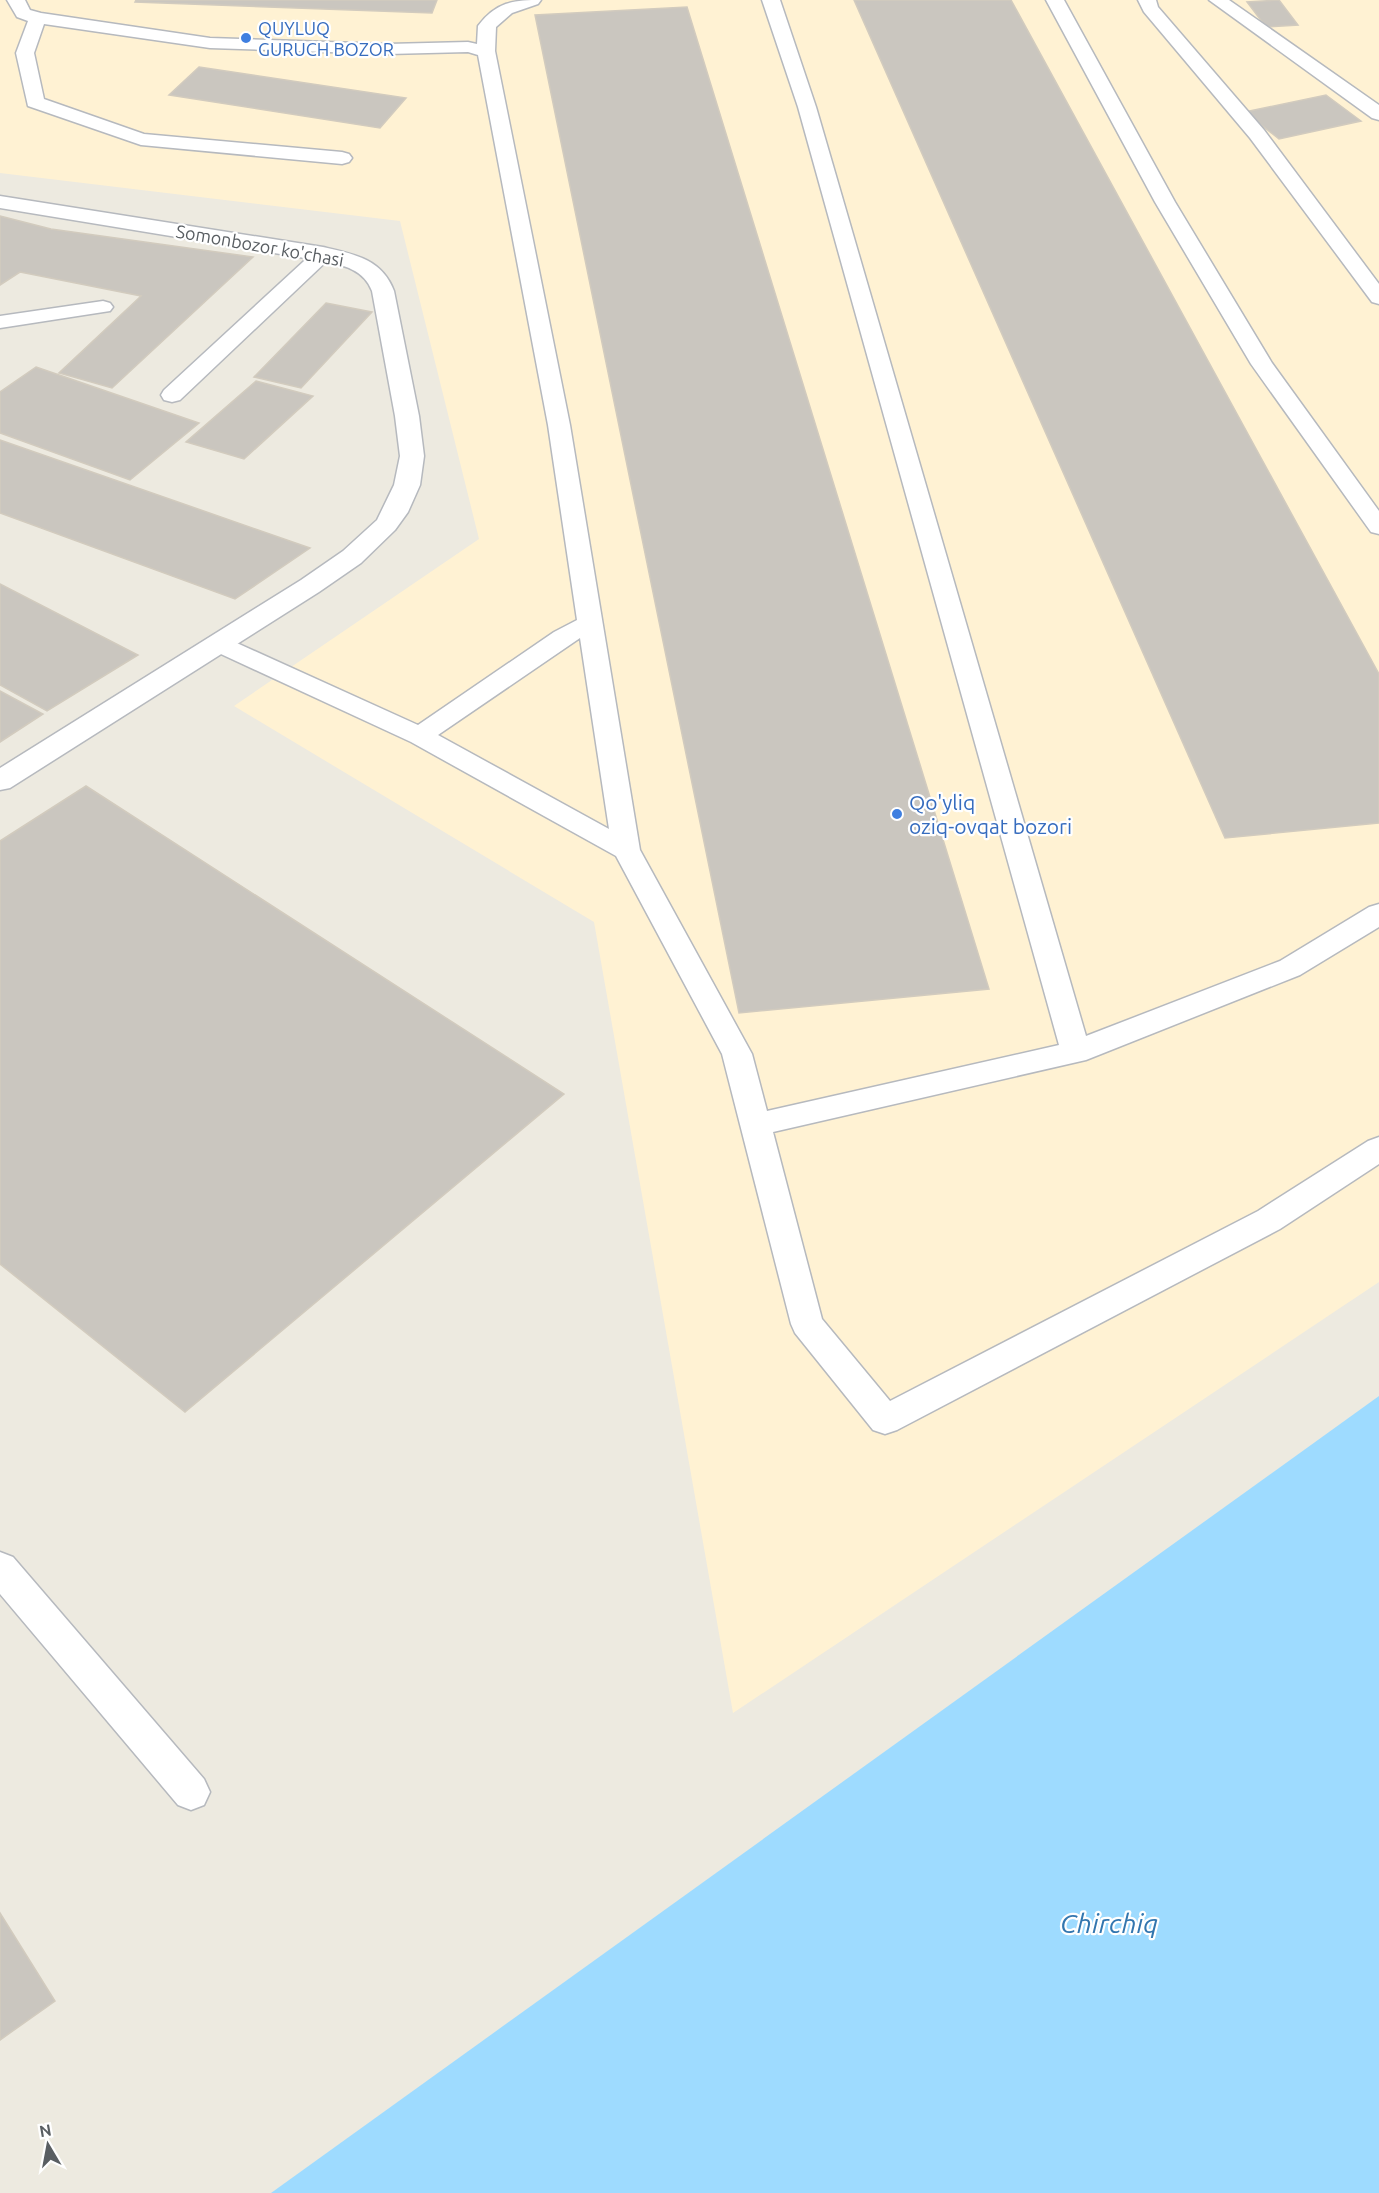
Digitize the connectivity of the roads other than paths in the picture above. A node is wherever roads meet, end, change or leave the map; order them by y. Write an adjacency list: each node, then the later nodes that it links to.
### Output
1 (16, 0): 7 (lane)
2 (532, 0): 8 (lane)
3 (771, 0): 24 (lane)
4 (1055, 0): 17 (lane)
5 (1147, 0): 13 (lane)
6 (1218, 0): 9 (lane)
7 (39, 18): 8 (lane); 10 (lane)
8 (486, 51): 18 (lane)
9 (1379, 114)
10 (342, 158)
11 (0, 202): 12 (street, Somonbozor ko'chasi)
12 (323, 254): 16 (lane); 19 (street, Somonbozor ko'chasi)
13 (1379, 298)
14 (104, 307): 15 (lane)
15 (0, 322)
16 (172, 395)
17 (1379, 527)
18 (590, 622): 20 (lane); 22 (lane)
19 (219, 644): 20 (lane); 21 (street, Somonbozor ko'chasi)
20 (420, 736): 22 (lane)
21 (0, 781)
22 (626, 850): 25 (lane)
23 (1379, 914): 24 (lane)
24 (1076, 1052): 25 (lane)
25 (755, 1125): 26 (lane)
26 (1379, 1149)
27 (0, 1568): 28 (lane)
28 (191, 1792)

